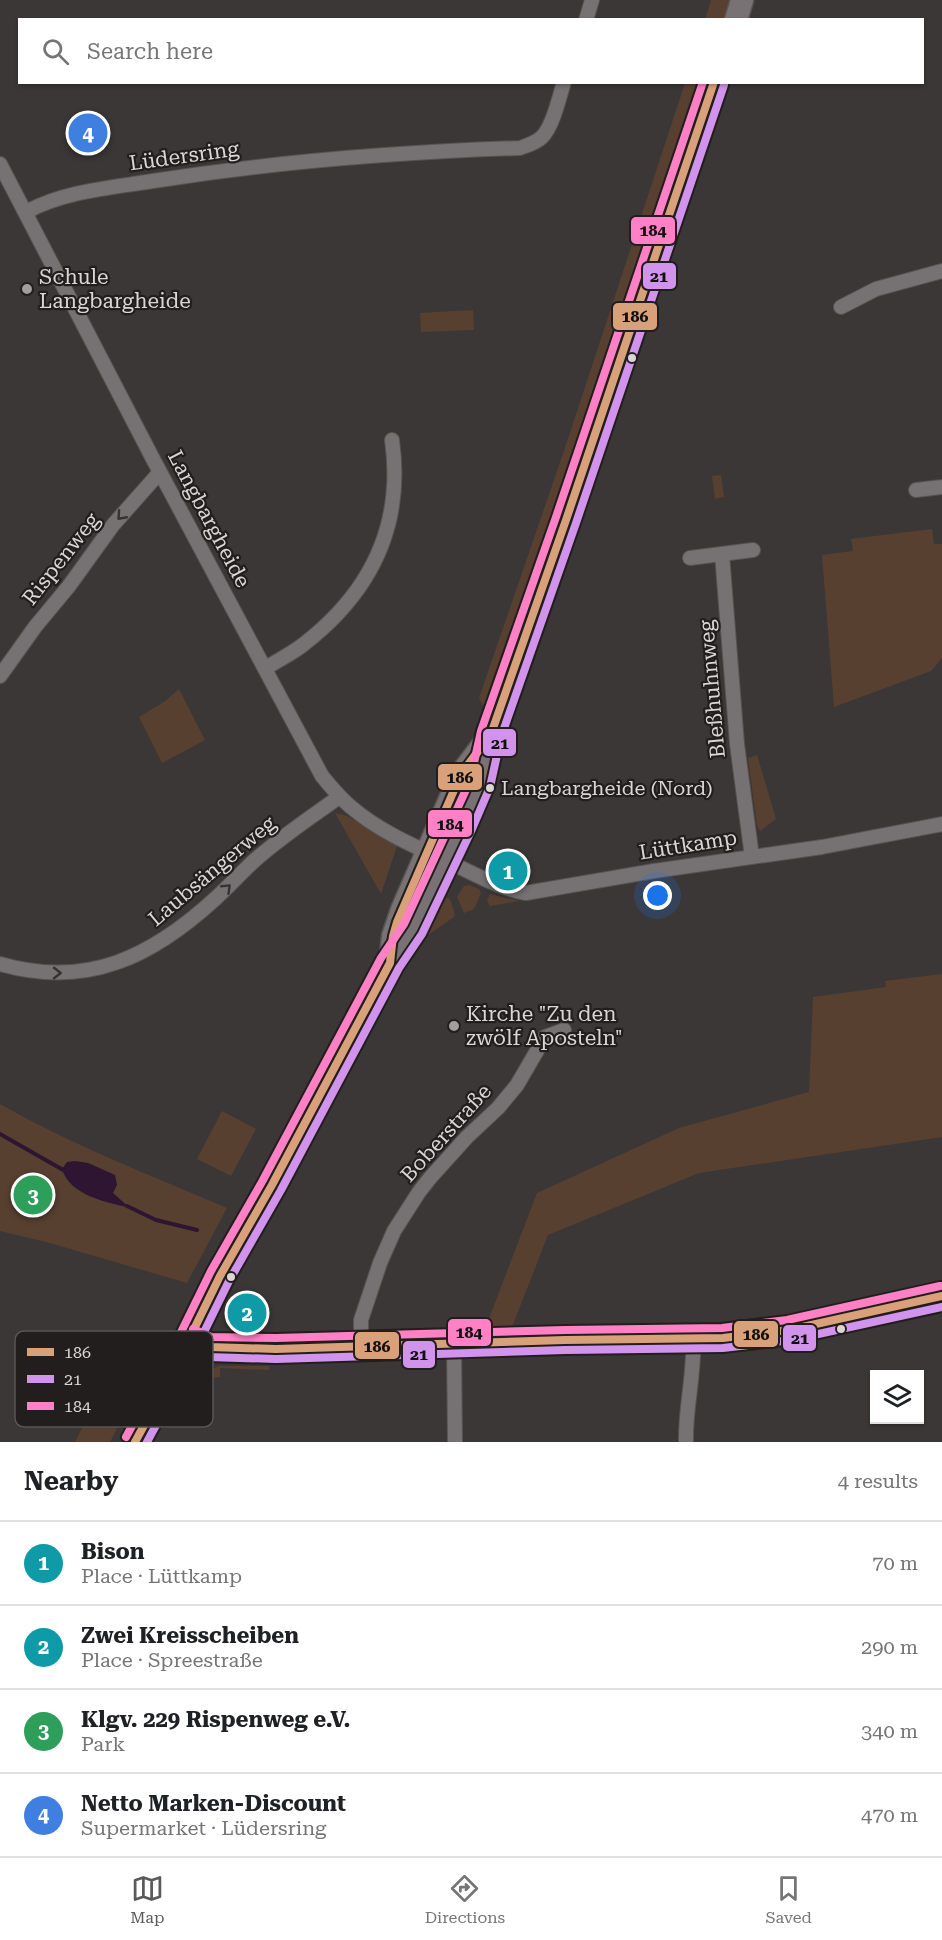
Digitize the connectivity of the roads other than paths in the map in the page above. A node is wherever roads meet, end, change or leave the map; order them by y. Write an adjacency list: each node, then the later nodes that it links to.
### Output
1 (592, 0): 3 (street)
2 (742, 0): 4 (main road)
3 (587, 18)
4 (737, 18)
5 (563, 84): 8 (street, Lüdersring)
6 (713, 84): 22 (main road)
7 (1, 171): 8 (street, Langbargheide)
8 (26, 212): 12 (street, Langbargheide)
9 (942, 271): 10 (street)
10 (841, 307)
11 (392, 440): 18 (street)
12 (160, 472): 18 (street, Langbargheide); 19 (street, Rispenweg, one-way to 19)
13 (942, 487): 14 (street)
14 (916, 490)
15 (753, 550): 16 (street)
16 (722, 554): 17 (street); 23 (street, Bleßhuhnweg)
17 (690, 558)
18 (266, 668): 20 (street, Langbargheide)
19 (0, 676)
20 (339, 796): 22 (street, Langbargheide); 24 (street, Laubsängerweg, one-way to 20)
21 (942, 824): 23 (street, Lüttkamp)
22 (436, 856): 23 (street, Lüttkamp); 27 (main road)
23 (752, 857)
24 (0, 964)
25 (564, 1030): 30 (street, Boberstraße)
26 (942, 1296): 28 (street)
27 (193, 1331)
28 (693, 1339): 29 (street); 35 (street)
29 (454, 1344): 30 (street); 34 (street)
30 (361, 1347): 31 (street)
31 (213, 1348)
32 (143, 1427): 33 (main road)
33 (135, 1442)
34 (455, 1442)
35 (686, 1442)

